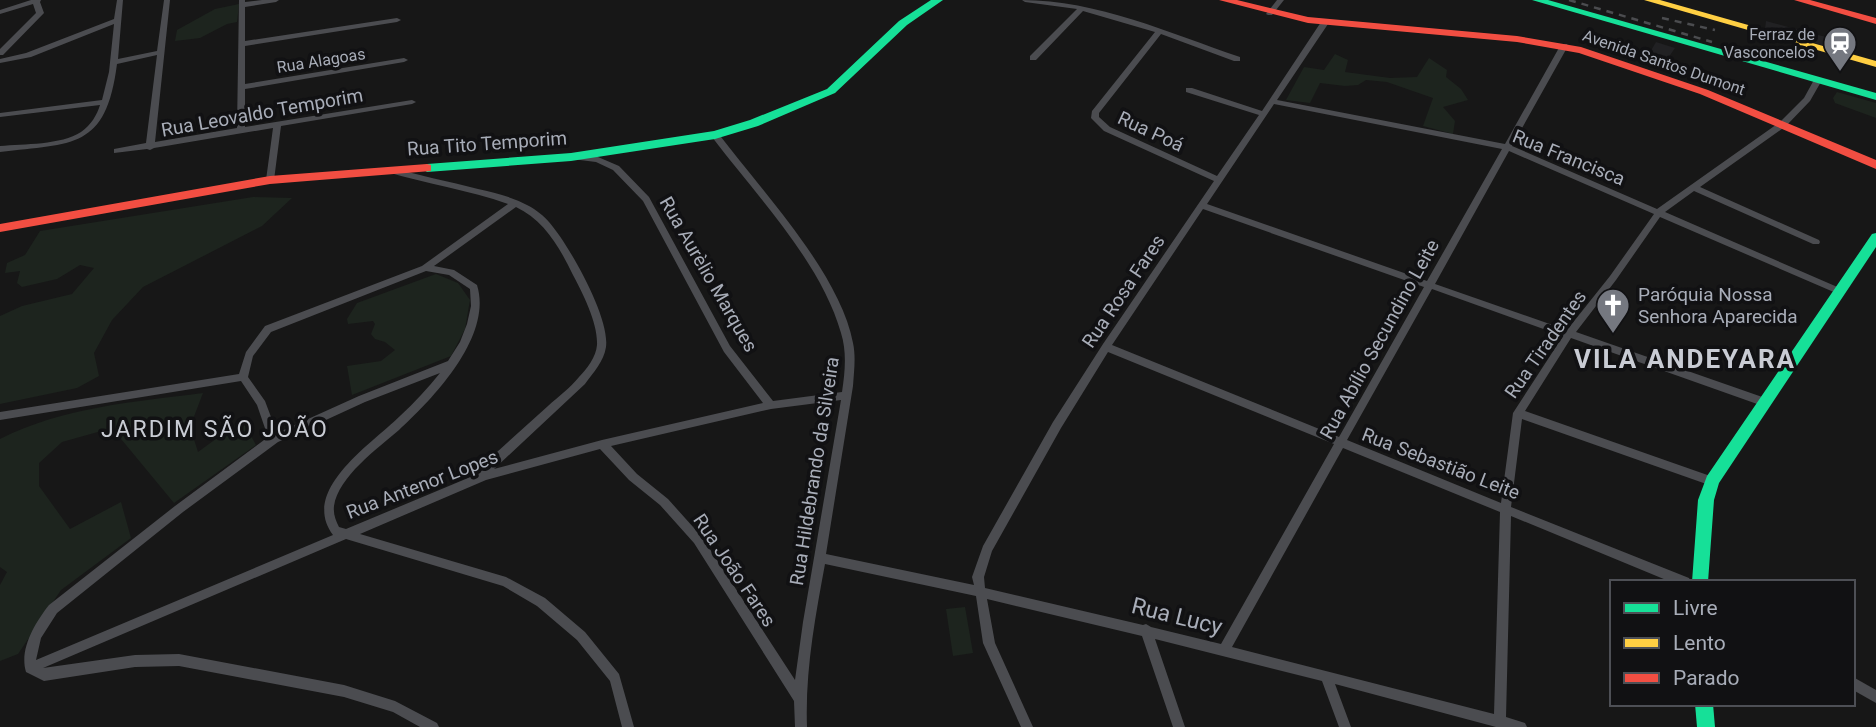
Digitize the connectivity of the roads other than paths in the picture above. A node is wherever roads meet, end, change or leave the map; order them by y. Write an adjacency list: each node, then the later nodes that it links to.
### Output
1 (37, 0): 16 (street); 26 (street)
2 (120, 0): 18 (street)
3 (168, 0): 25 (street)
4 (276, 0): 14 (street)
5 (938, 0): 45 (main road, Rua Tito Temporim)
6 (1025, 0): 13 (street)
7 (1224, 0): 17 (main road, Avenida Santos Dumont)
8 (1281, 0): 17 (street)
9 (1537, 0): 33 (main road)
10 (1649, 0): 32 (main road)
11 (1800, 0): 20 (main road)
12 (1829, 0): 20 (main road)
13 (1050, 1): 15 (street)
14 (242, 2): 23 (street)
15 (1081, 9): 22 (street); 27 (street)
16 (0, 12)
17 (1270, 14): 21 (main road, Avenida Santos Dumont)
18 (117, 20): 30 (street); 31 (street)
19 (397, 20): 23 (street)
20 (1873, 21)
21 (1324, 24): 24 (main road, Avenida Santos Dumont); 37 (street, Rua Rosa Fares)
22 (1159, 32): 28 (street); 54 (street, Rua Poá)
23 (242, 44): 34 (street)
24 (1563, 46): 42 (main road, Avenida Santos Dumont); 47 (street, Rua Abílio Secundino Leite)
25 (162, 52): 31 (street); 46 (street)
26 (0, 53)
27 (1033, 58)
28 (1237, 59)
29 (404, 60): 34 (street, Rua Alagoas)
30 (0, 61)
31 (116, 62): 38 (street)
32 (1876, 64)
33 (1818, 80): 36 (main road); 42 (street, Rua Tiradentes)
34 (242, 87): 44 (street)
35 (1189, 90): 41 (street)
36 (1876, 97)
37 (1271, 101): 41 (street, Rua Rosa Fares); 47 (street, Rua Francisca)
38 (104, 102): 40 (street); 48 (street)
39 (412, 102): 43 (street, Rua Leovaldo Temporim)
40 (0, 114)
41 (1261, 114): 54 (street, Rua Rosa Fares)
42 (1783, 124): 51 (main road, Avenida Santos Dumont); 55 (street, Rua Tiradentes)
43 (277, 125): 44 (street, Rua Leovaldo Temporim); 53 (street)
44 (241, 131): 46 (street, Rua Leovaldo Temporim)
45 (715, 135): 50 (main road, Rua Tito Temporim); 69 (street, Rua Hildebrando da Silveira)
46 (150, 147): 49 (street, Rua Leovaldo Temporim)
47 (1508, 147): 58 (street, Rua Francisca); 63 (street, Rua Abílio Secundino Leite)
48 (0, 149)
49 (117, 151)
50 (571, 157): 52 (main road, Rua Tito Temporim); 71 (street, Rua Aurèlio Marques)
51 (1876, 165)
52 (390, 170): 53 (main road, Rua Tito Temporim); 56 (street)
53 (270, 180): 59 (main road, Rua Tito Temporim)
54 (1217, 180): 57 (street, Rua Rosa Fares)
55 (1693, 187): 58 (street, Rua Tiradentes); 61 (street)
56 (515, 203): 62 (street); 77 (street)
57 (1203, 206): 63 (street); 66 (street, Rua Rosa Fares)
58 (1660, 211): 64 (street, Rua Francisca); 65 (street, Rua Tiradentes)
59 (0, 228)
60 (1876, 237): 64 (main road)
61 (1816, 242)
62 (425, 268): 67 (street); 68 (street)
63 (1428, 284): 65 (street); 75 (street, Rua Abílio Secundino Leite)
64 (1839, 291): 70 (main road)
65 (1569, 334): 70 (street); 72 (street, Rua Tiradentes)
66 (1106, 347): 75 (street, Rua Sebastião Leite); 84 (street, Rua Rosa Fares)
67 (450, 365): 74 (street); 80 (street)
68 (243, 377): 73 (street); 74 (street)
69 (846, 395): 71 (street, Rua Antenor Lopes); 81 (street, Rua Hildebrando da Silveira)
70 (1764, 402): 78 (main road)
71 (771, 405): 76 (street, Rua Antenor Lopes)
72 (1518, 413): 78 (street); 79 (street, Rua Tiradentes)
73 (0, 416)
74 (274, 439): 87 (street)
75 (1341, 443): 79 (street, Rua Sebastião Leite); 86 (street, Rua Abílio Secundino Leite)
76 (602, 444): 77 (street, Rua Antenor Lopes); 90 (street, Rua João Fares)
77 (484, 476): 80 (street, Rua Antenor Lopes)
78 (1712, 481): 83 (main road)
79 (1506, 507): 82 (street, Rua Sebastião Leite); 93 (street, Rua Tiradentes)
80 (346, 532): 87 (street, Rua Antenor Lopes); 95 (street)
81 (820, 558): 84 (street, Rua Lucy); 90 (street, Rua Hildebrando da Silveira)
82 (1680, 580)
83 (1700, 580)
84 (979, 590): 85 (street, Rua Lucy); 97 (street)
85 (1146, 629): 86 (street, Rua Lucy); 98 (street)
86 (1224, 650): 88 (street, Rua Lucy)
87 (30, 668): 94 (street)
88 (1326, 677): 93 (street, Rua Lucy); 99 (street)
89 (1855, 684): 91 (street)
90 (799, 697): 96 (street, Rua Hildebrando da Silveira)
91 (1876, 697)
92 (1704, 706): 101 (main road)
93 (1501, 724): 100 (street, Rua Lucy)
94 (433, 727)
95 (628, 727)
96 (801, 727)
97 (1027, 727)
98 (1179, 727)
99 (1345, 727)
100 (1521, 727)
101 (1706, 727)

